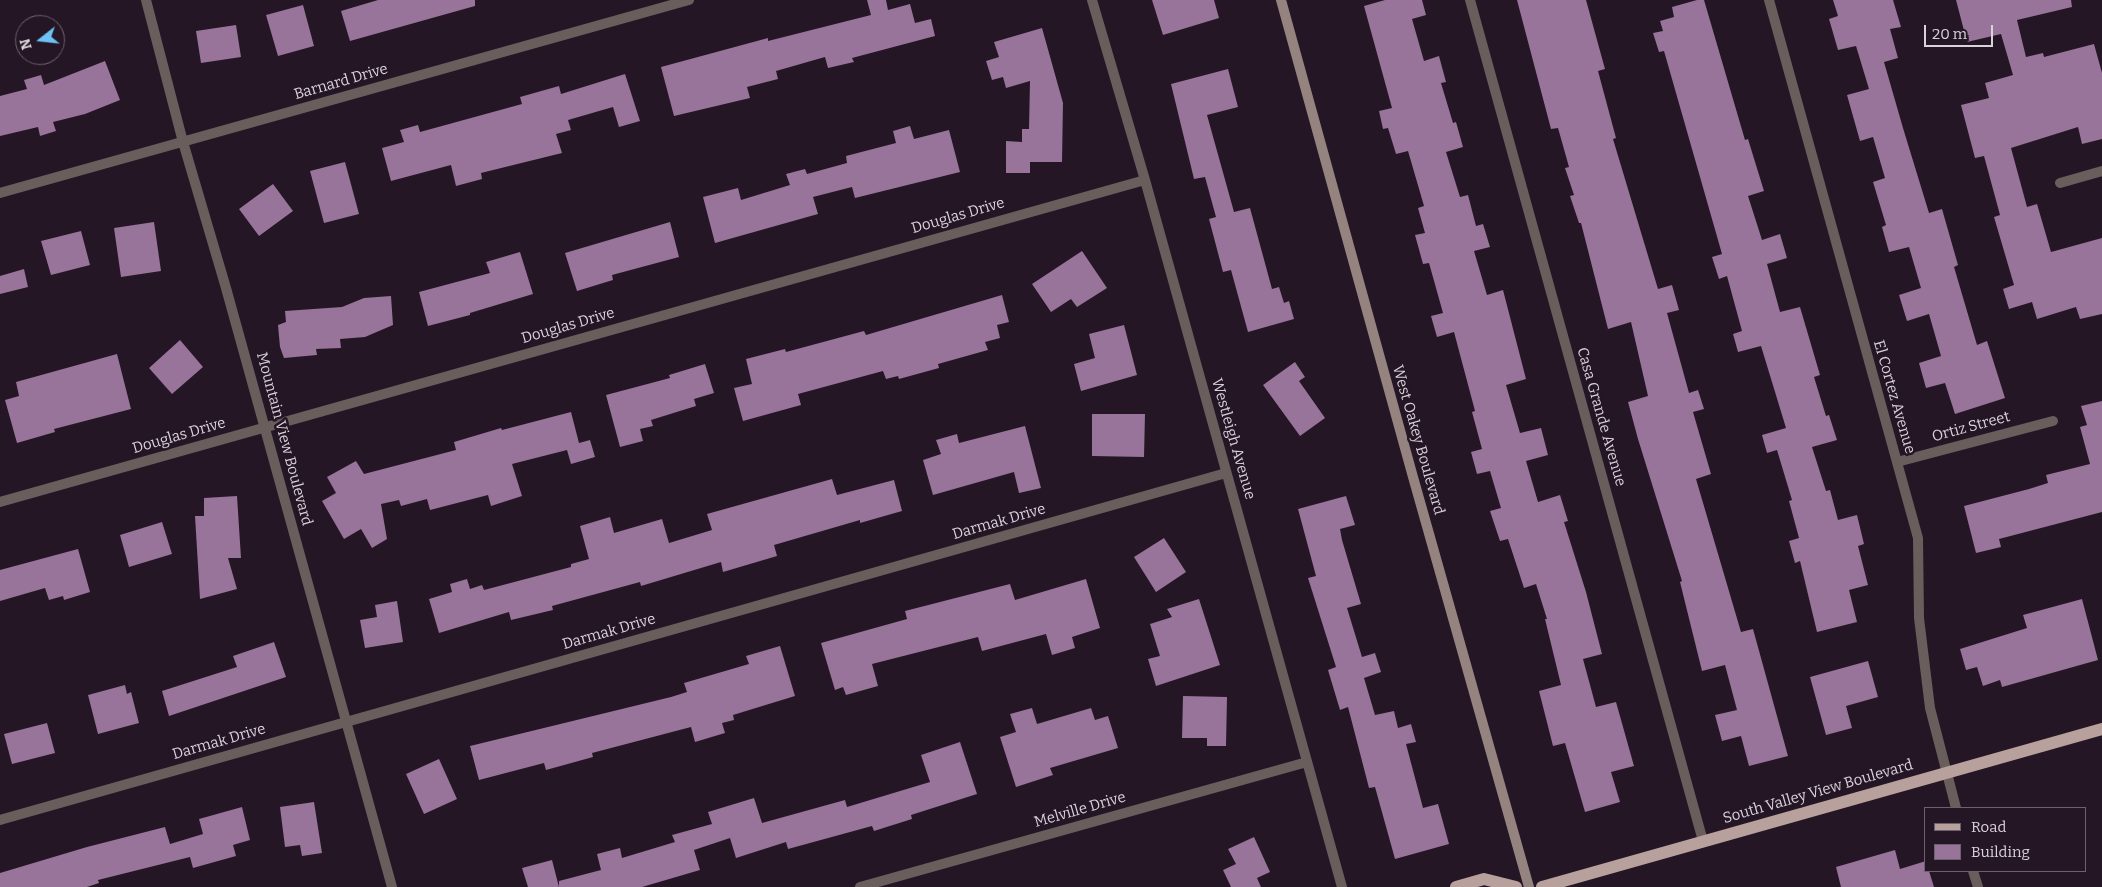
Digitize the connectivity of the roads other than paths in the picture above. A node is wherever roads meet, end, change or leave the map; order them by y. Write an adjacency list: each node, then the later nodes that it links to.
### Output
1 (146, 0): 7 (street, Mountain View Boulevard)
2 (689, 0): 7 (street, Barnard Drive)
3 (1092, 0): 9 (street, Westleigh Avenue)
4 (1281, 0): 30 (main road, West Oakey Boulevard)
5 (1470, 0): 23 (street, Casa Grande Avenue)
6 (1769, 0): 14 (street, El Cortez Avenue)
7 (183, 142): 11 (street, Barnard Drive); 13 (street, Mountain View Boulevard)
8 (2102, 171): 10 (street)
9 (1145, 180): 13 (street, Douglas Drive); 15 (street, Westleigh Avenue)
10 (2060, 182)
11 (0, 193)
12 (2053, 421): 14 (street, Ortiz Street)
13 (265, 428): 16 (street, Douglas Drive); 17 (street, Mountain View Boulevard)
14 (1897, 462): 20 (street, El Cortez Avenue)
15 (1226, 473): 17 (street, Darmak Drive); 19 (street, Westleigh Avenue)
16 (0, 502)
17 (346, 722): 22 (street, Darmak Drive); 25 (street, Mountain View Boulevard)
18 (2102, 729): 20 (main road, South Valley View Boulevard)
19 (1307, 762): 26 (street, Melville Drive); 27 (street, Westleigh Avenue)
20 (1946, 773): 21 (street, El Cortez Avenue); 23 (main road, South Valley View Boulevard)
21 (1956, 807)
22 (0, 820)
23 (1703, 841): 31 (main road, South Valley View Boulevard)
24 (1974, 872): 32 (street)
25 (392, 887)
26 (860, 887)
27 (1342, 887)
28 (1456, 887): 29 (main road)
29 (1516, 887)
30 (1529, 887)
31 (1542, 887)
32 (1978, 887)

